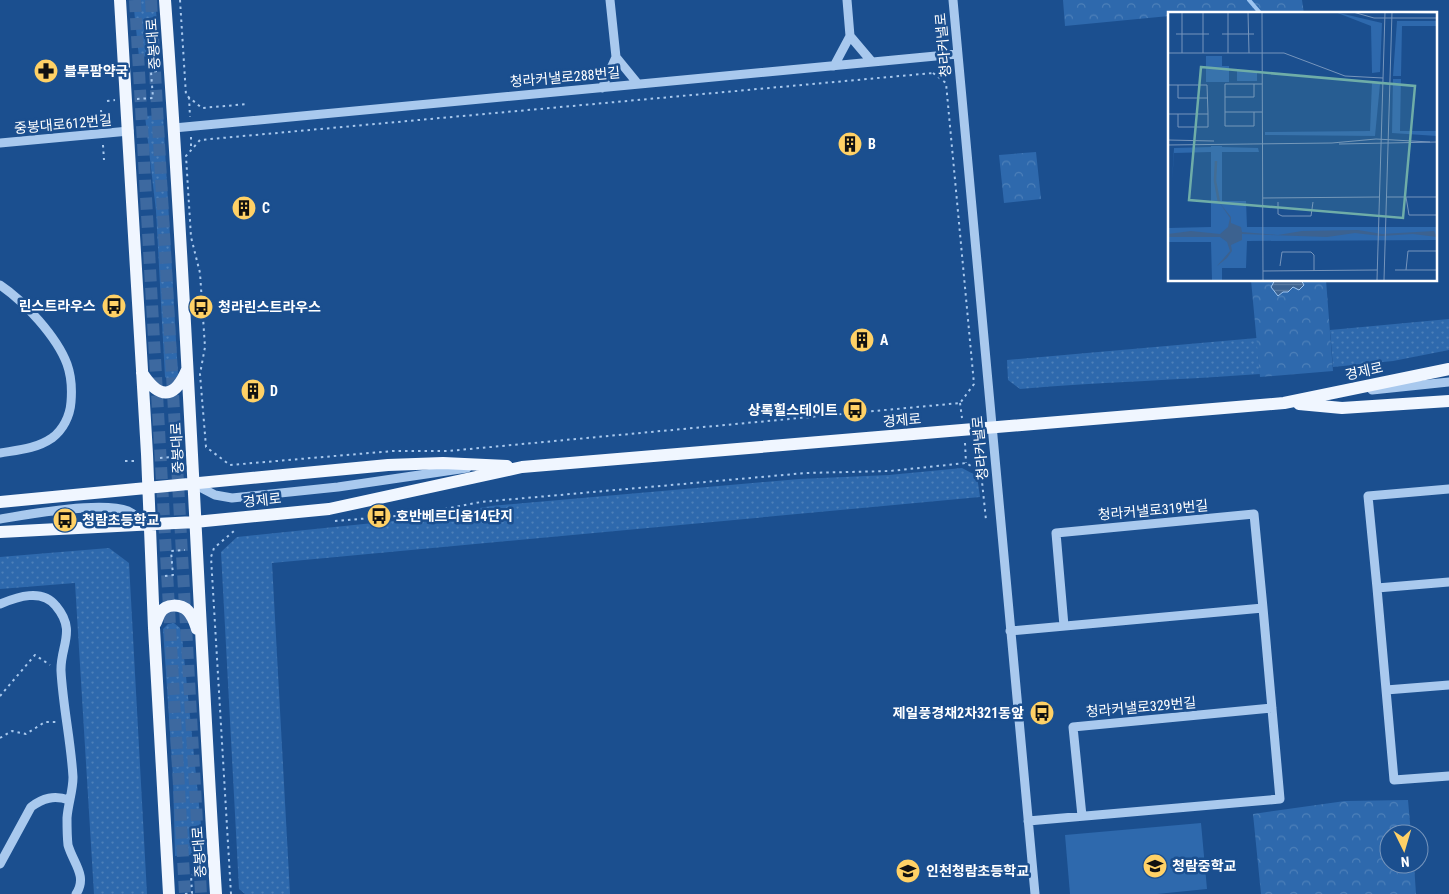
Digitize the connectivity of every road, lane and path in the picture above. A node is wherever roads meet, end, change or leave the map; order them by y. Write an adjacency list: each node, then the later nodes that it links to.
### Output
1 (120, 0): 18 (main road)
2 (165, 0): 17 (main road, 중봉대로)
3 (180, 0): 16 (path)
4 (610, 0): 9 (street, 청라커낼로288번길)
5 (847, 0): 7 (street)
6 (953, 0): 8 (street, 청라커낼로)
7 (850, 36): 10 (street); 11 (street)
8 (958, 54): 10 (street, 청라커낼로288번길); 29 (street, 청라커낼로)
9 (616, 57): 13 (street); 14 (street)
10 (872, 62): 11 (street, 청라커낼로288번길)
11 (834, 66): 13 (street, 청라커낼로288번길)
12 (161, 71): 15 (path)
13 (638, 84): 14 (street, 청라커낼로288번길)
14 (602, 88): 17 (street, 청라커낼로288번길)
15 (143, 98)
16 (248, 104)
17 (174, 128): 22 (main road, 중봉대로)
18 (129, 132): 20 (street, 중봉대로612번길); 24 (main road)
19 (200, 140): 19 (path)
20 (0, 143)
21 (0, 285): 31 (street)
22 (187, 368): 24 (main road); 35 (main road, 중봉대로)
23 (1449, 369): 26 (main road, 경제로)
24 (142, 373): 36 (main road)
25 (1449, 382): 26 (street)
26 (1328, 394): 28 (main road, 경제로)
27 (1449, 401): 28 (main road, 경제로)
28 (1284, 403): 29 (main road, 경제로)
29 (992, 427): 34 (main road, 경제로); 54 (street, 청라커낼로)
30 (180, 435): 32 (path)
31 (0, 453)
32 (163, 458)
33 (490, 465): 34 (main road, 경제로); 35 (main road, 경제로); 35 (street)
34 (522, 467): 41 (main road, 경제로)
35 (194, 484): 36 (main road, 경제로); 41 (main road, 중봉대로)
36 (148, 488): 38 (main road, 경제로); 43 (main road)
37 (1449, 489): 49 (street)
38 (0, 502)
39 (0, 519): 43 (street)
40 (986, 520): 42 (path)
41 (195, 522): 43 (main road, 경제로); 55 (main road, 중봉대로)
42 (329, 522)
43 (149, 525): 45 (main road, 경제로); 53 (main road)
44 (234, 530): 73 (path)
45 (0, 532)
46 (182, 550): 47 (path)
47 (159, 576)
48 (1449, 582): 49 (street)
49 (1376, 588): 58 (street)
50 (0, 604): 56 (street)
51 (1262, 608): 52 (street); 52 (street, 청라커낼로319번길); 60 (street, 청라커낼로319번길)
52 (1064, 626): 54 (street)
53 (154, 628): 55 (main road); 70 (main road)
54 (1010, 631): 66 (street, 청라커낼로)
55 (201, 644): 72 (main road, 중봉대로)
56 (62, 672): 59 (path); 61 (street)
57 (1449, 685): 58 (street)
58 (1386, 690): 63 (street)
59 (0, 696)
60 (1272, 708): 65 (street); 65 (street, 청라커낼로329번길)
61 (67, 723): 62 (path); 64 (street)
62 (0, 738)
63 (1449, 776)
64 (69, 800): 67 (street); 69 (street)
65 (1082, 816): 66 (street)
66 (1028, 821): 74 (street, 청라커낼로)
67 (0, 862)
68 (205, 874): 71 (path)
69 (76, 894)
70 (169, 894)
71 (185, 894)
72 (216, 894)
73 (231, 894)
74 (1035, 894)

